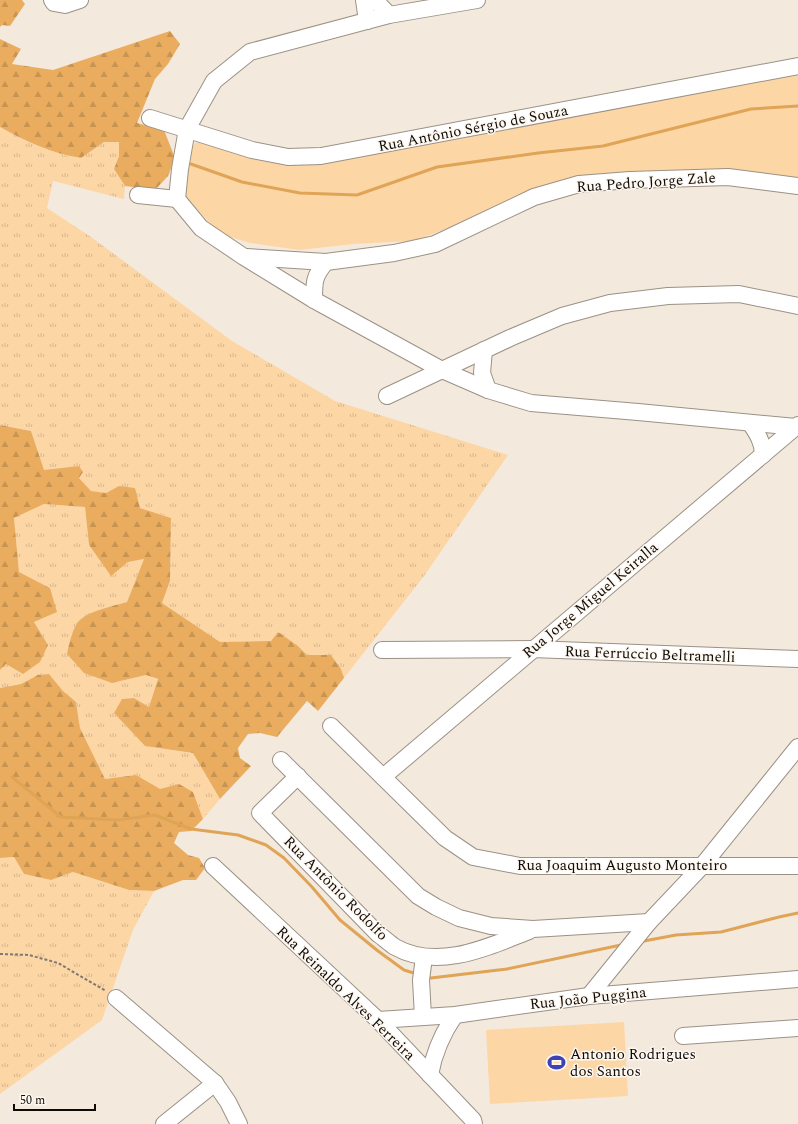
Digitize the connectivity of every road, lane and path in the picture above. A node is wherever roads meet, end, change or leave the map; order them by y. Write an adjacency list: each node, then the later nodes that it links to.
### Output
1 (80, 0): 5 (street)
2 (364, 0): 7 (street)
3 (375, 0): 6 (street)
4 (477, 0): 6 (street)
5 (53, 2)
6 (389, 15): 7 (street)
7 (367, 21): 10 (street)
8 (798, 66): 10 (street, Rua Antônio Sérgio de Souza)
9 (150, 118): 10 (street, Rua Antônio Sérgio de Souza)
10 (187, 129): 13 (street)
11 (798, 186): 15 (street, Rua Pedro Jorge Zale)
12 (138, 195): 13 (street)
13 (178, 199): 14 (street)
14 (244, 257): 15 (street, Rua Pedro Jorge Zale); 16 (street)
15 (326, 262): 16 (street)
16 (314, 300): 19 (street)
17 (798, 306): 18 (street)
18 (484, 350): 19 (street); 20 (street)
19 (442, 370): 20 (street); 21 (street)
20 (488, 390): 22 (street)
21 (387, 396)
22 (750, 423): 23 (street); 24 (street)
23 (797, 426): 24 (street, Rua Jorge Miguel Keiralla)
24 (763, 455): 25 (street, Rua Jorge Miguel Keiralla)
25 (532, 649): 26 (street, Rua Ferrúccio Beltramelli); 27 (street, Rua Ferrúccio Beltramelli); 32 (street, Rua Jorge Miguel Keiralla)
26 (382, 650)
27 (798, 660)
28 (331, 726): 32 (street, Rua Joaquim Augusto Monteiro)
29 (798, 747): 34 (street)
30 (282, 760): 31 (street)
31 (298, 776): 37 (street); 39 (street, Rua Antônio Rodolfo)
32 (382, 776): 34 (street, Rua Joaquim Augusto Monteiro)
33 (213, 866): 45 (street, Rua Reinaldo Alves Ferreira)
34 (702, 866): 35 (street, Rua Joaquim Augusto Monteiro); 36 (street)
35 (798, 866)
36 (649, 922): 37 (street); 41 (street)
37 (533, 929): 39 (street, Rua Antônio Rodolfo)
38 (0, 954): 42 (path)
39 (424, 957): 44 (street)
40 (798, 979): 41 (street, Rua João Puggina)
41 (589, 996): 43 (street, Rua João Puggina)
42 (116, 998): 49 (street)
43 (455, 1015): 44 (street, Rua João Puggina); 48 (street)
44 (423, 1017): 45 (street, Rua João Puggina)
45 (378, 1020): 48 (street, Rua Reinaldo Alves Ferreira)
46 (798, 1028): 47 (street)
47 (683, 1036)
48 (430, 1075): 50 (street, Rua Reinaldo Alves Ferreira)
49 (215, 1083): 51 (street); 52 (street)
50 (476, 1123)
51 (164, 1124)
52 (239, 1124)

